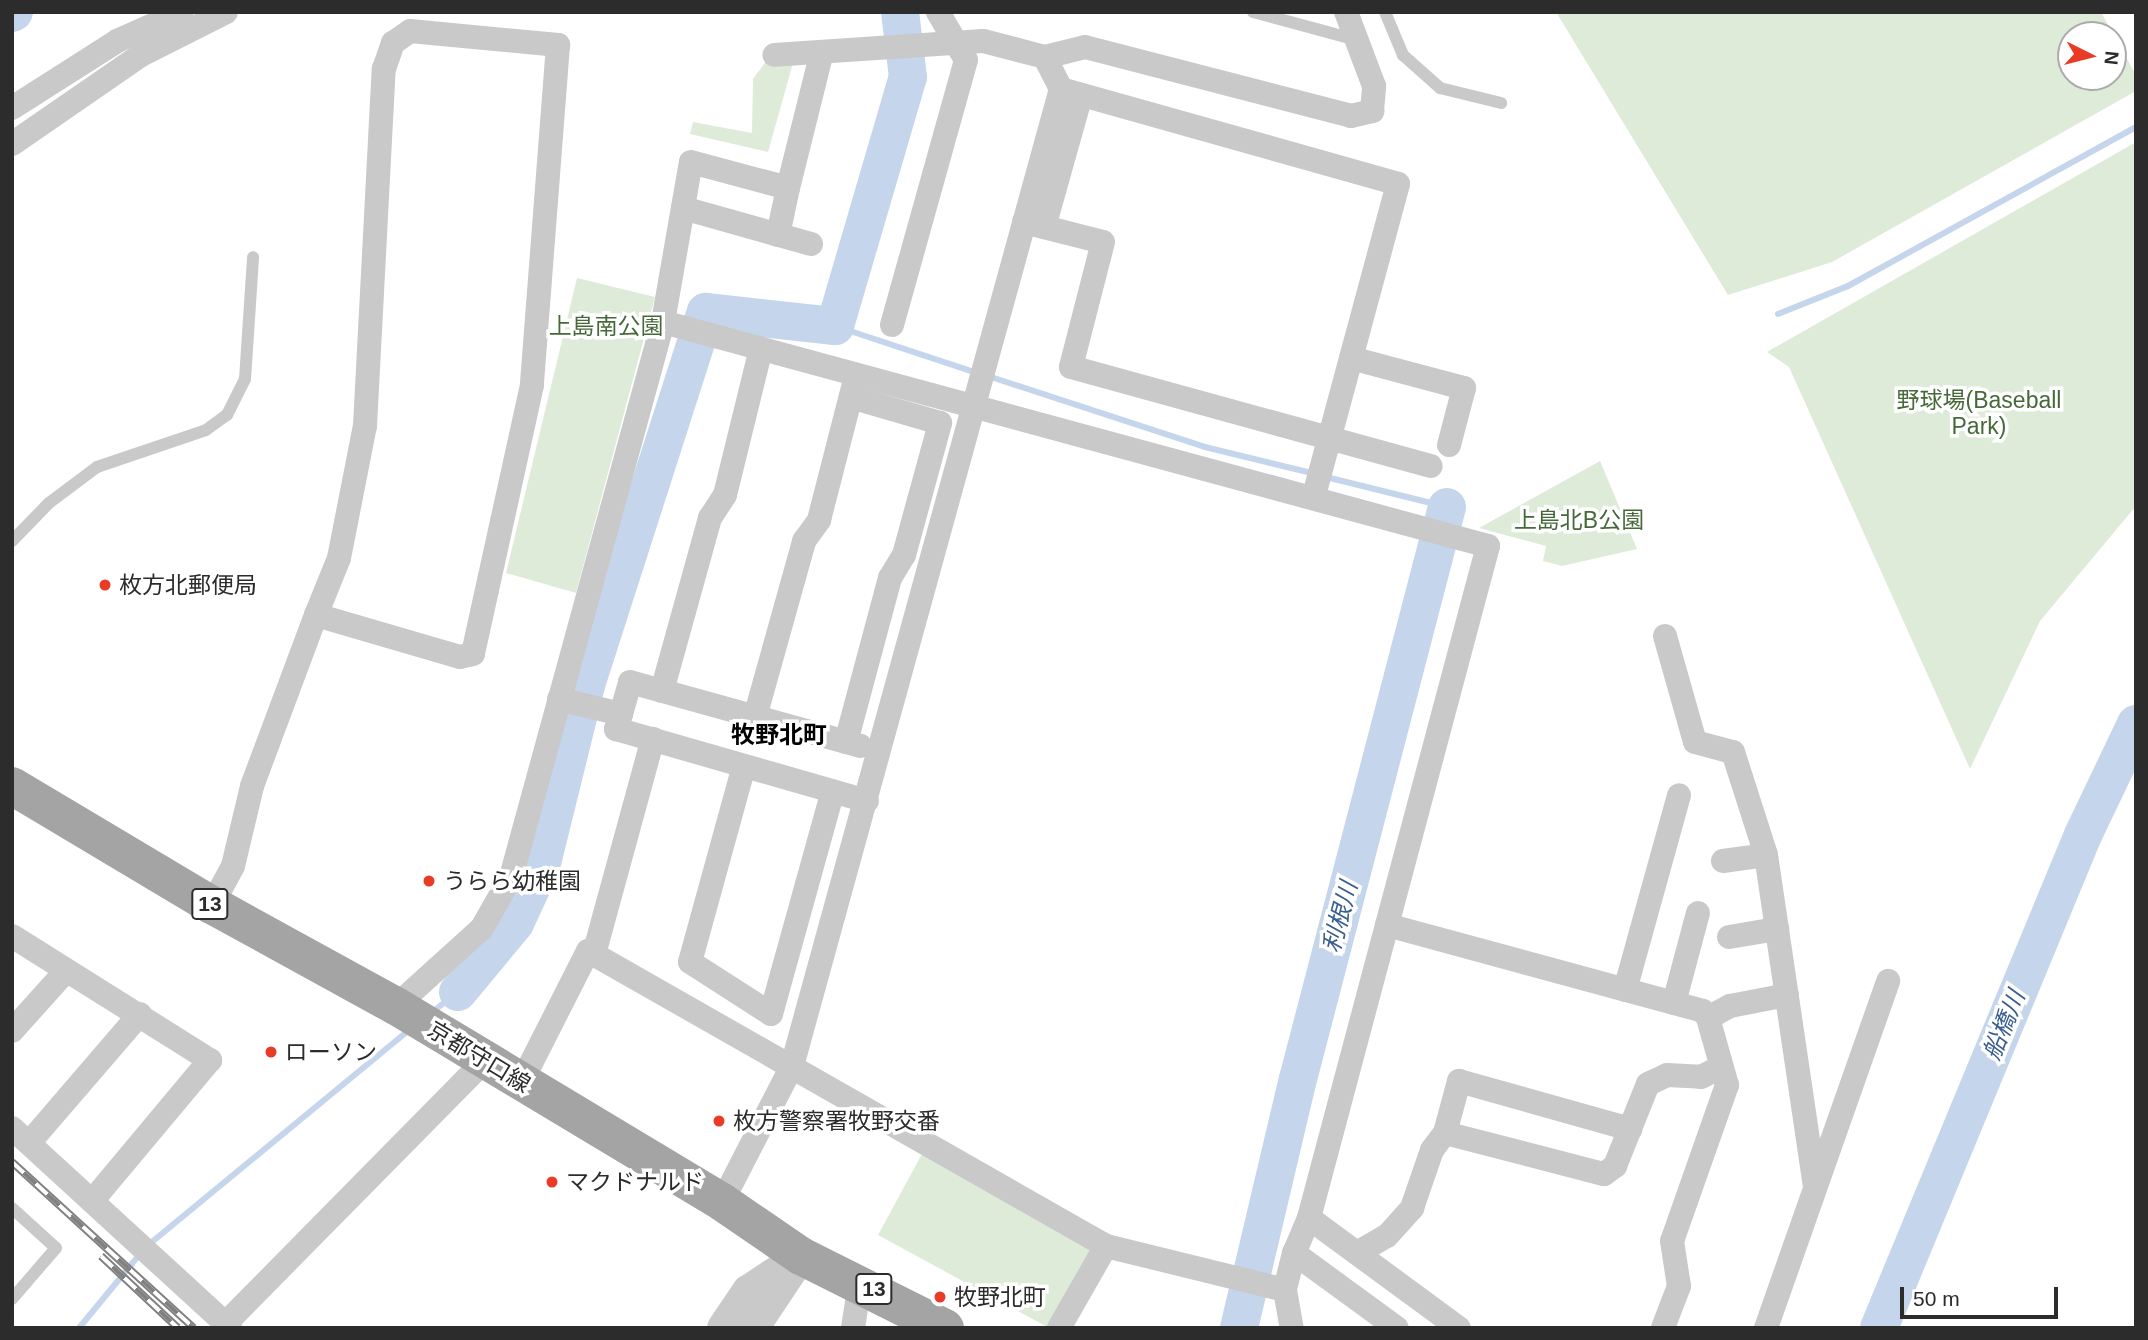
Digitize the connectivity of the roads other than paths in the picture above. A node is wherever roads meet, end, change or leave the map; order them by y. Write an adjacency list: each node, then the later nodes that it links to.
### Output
1 (182, 12): 14 (street)
2 (226, 12): 15 (street)
3 (938, 12): 8 (street)
4 (1253, 12): 7 (lane)
5 (1346, 12): 7 (street)
6 (1385, 12): 13 (lane)
7 (1357, 40): 11 (street)
8 (959, 43): 9 (street); 11 (street); 23 (street)
9 (822, 52): 10 (street); 16 (street)
10 (774, 55)
11 (1045, 57): 12 (street)
12 (1071, 92): 18 (street); 25 (street)
13 (1501, 103)
14 (12, 107)
15 (12, 144)
16 (788, 188): 17 (street); 19 (street)
17 (683, 208): 19 (street); 22 (street)
18 (1034, 225): 27 (street); 28 (street)
19 (778, 235): 20 (street)
20 (811, 244)
21 (253, 257): 32 (lane)
22 (663, 322): 24 (street); 36 (street)
23 (892, 326)
24 (761, 348): 26 (street); 35 (street)
25 (1351, 358): 28 (street); 29 (street)
26 (854, 385): 27 (street); 38 (street); 40 (street)
27 (976, 404): 31 (street); 41 (street)
28 (1330, 438): 30 (street); 31 (street)
29 (1449, 445)
30 (1431, 466)
31 (1314, 496): 51 (street)
32 (12, 541)
33 (316, 615): 33 (street); 49 (street)
34 (1665, 636): 47 (street)
35 (662, 691): 37 (street); 38 (street)
36 (559, 698): 37 (street); 62 (street)
37 (621, 714): 39 (street)
38 (755, 717): 40 (street)
39 (653, 739): 42 (street); 55 (street)
40 (846, 742): 41 (street)
41 (880, 752): 46 (street)
42 (744, 766): 44 (street); 44 (street)
43 (12, 786): 49 (main road, 京都守口線 / 13)
44 (833, 792): 46 (street)
45 (1679, 794): 58 (street)
46 (867, 801): 66 (street)
47 (1766, 855): 48 (street); 52 (street)
48 (1723, 861)
49 (212, 905): 62 (main road, 京都守口線 / 13)
50 (1699, 913): 60 (street)
51 (1387, 925): 58 (street); 76 (street)
52 (1777, 929): 54 (street); 59 (street)
53 (12, 936): 56 (street)
54 (1729, 937)
55 (594, 954): 66 (street); 68 (street)
56 (65, 972): 61 (street); 64 (street)
57 (1888, 981): 72 (street)
58 (1625, 990): 60 (street)
59 (1787, 995): 63 (street); 72 (street)
60 (1674, 1003): 63 (street)
61 (140, 1014): 71 (street); 73 (street)
62 (414, 1017): 65 (main road, 京都守口線 / 13)
63 (1708, 1018): 67 (street)
64 (12, 1031)
65 (484, 1062): 68 (main road, 京都守口線 / 13); 84 (street)
66 (792, 1066): 74 (street); 77 (street)
67 (1721, 1067): 69 (street); 93 (street)
68 (521, 1083): 74 (main road, 京都守口線 / 13)
69 (1630, 1129): 70 (street); 70 (street)
70 (1445, 1133): 79 (street)
71 (21, 1136): 73 (street)
72 (1815, 1187): 94 (street)
73 (93, 1200): 84 (street)
74 (722, 1202): 80 (main road, 京都守口線 / 13)
75 (14, 1212): 83 (lane)
76 (1309, 1217): 78 (street); 79 (street)
77 (1106, 1246): 82 (street); 89 (street)
78 (1294, 1253): 82 (street); 91 (street)
79 (1357, 1253): 92 (street)
80 (801, 1256): 81 (main road, 京都守口線 / 13); 85 (street); 86 (street)
81 (860, 1282): 87 (street); 88 (main road, 京都守口線 / 13)
82 (1275, 1289): 90 (street)
83 (12, 1299)
84 (228, 1326)
85 (723, 1328)
86 (753, 1328)
87 (853, 1328)
88 (945, 1328)
89 (1059, 1328)
90 (1292, 1328)
91 (1397, 1328)
92 (1459, 1328)
93 (1663, 1328)
94 (1766, 1328)

